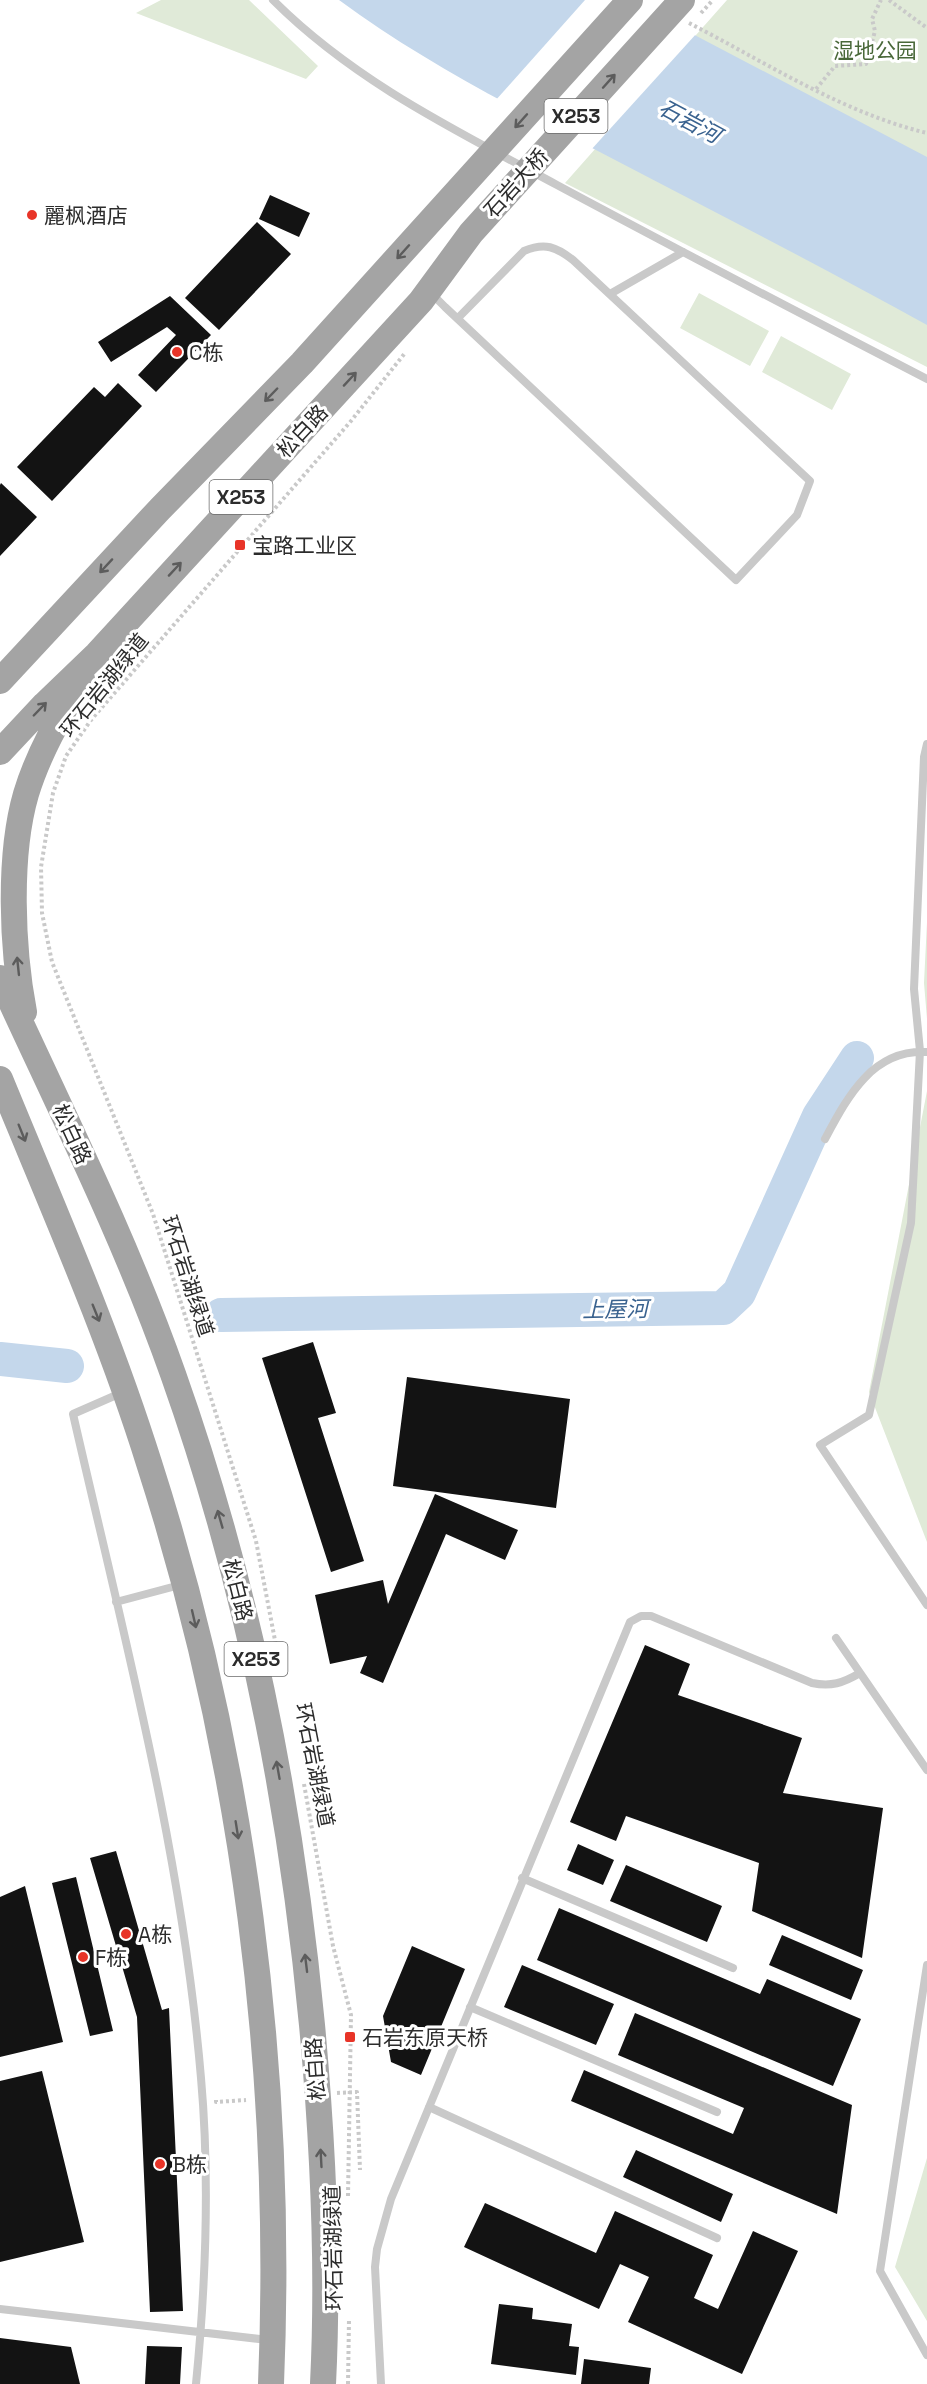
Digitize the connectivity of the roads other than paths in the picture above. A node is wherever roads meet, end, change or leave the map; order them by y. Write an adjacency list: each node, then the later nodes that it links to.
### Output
1 (273, 0): 5 (lane)
2 (630, 0): 10 (main road, 石岩大桥 / X253, one-way to 10)
3 (684, 11): 4 (main road, 石岩大桥 / X253, one-way to 3)
4 (471, 233): 6 (main road, 松白路 / X253)
5 (683, 252): 7 (lane); 9 (lane)
6 (429, 291): 8 (lane); 12 (main road, 松白路 / X253, one-way to 6)
7 (610, 294): 8 (lane); 8 (lane)
8 (458, 318)
9 (927, 379)
10 (50, 625): 11 (main road); 13 (main road, X253)
11 (0, 651)
12 (97, 654): 15 (main road, 松白路 / X253, one-way to 12); 17 (main road, one-way to 12)
13 (0, 681)
14 (927, 744): 18 (lane)
15 (0, 752)
16 (0, 978): 17 (main road, 松白路 / X253)
17 (31, 1045): 41 (main road, 松白路 / X253, one-way to 17)
18 (923, 1052): 20 (lane); 24 (lane)
19 (0, 1079): 21 (main road, 松白路 / X253, one-way to 21)
20 (825, 1140)
21 (125, 1391): 22 (main road, 松白路 / X253); 23 (lane)
22 (185, 1584): 23 (lane); 37 (main road, 松白路 / X253, one-way to 37)
23 (116, 1602): 36 (lane)
24 (927, 1605)
25 (836, 1638): 26 (lane)
26 (860, 1672): 27 (lane); 28 (lane)
27 (927, 1770)
28 (522, 1878): 30 (lane); 31 (lane)
29 (927, 1965): 38 (lane)
30 (733, 1968)
31 (470, 2007): 32 (lane); 33 (lane)
32 (429, 2107): 34 (lane); 42 (lane)
33 (717, 2112)
34 (717, 2238)
35 (0, 2309): 36 (lane)
36 (201, 2332): 37 (lane); 39 (lane)
37 (273, 2341): 40 (main road, 松白路 / X253)
38 (927, 2355)
39 (196, 2384)
40 (272, 2384)
41 (323, 2384)
42 (381, 2384)

